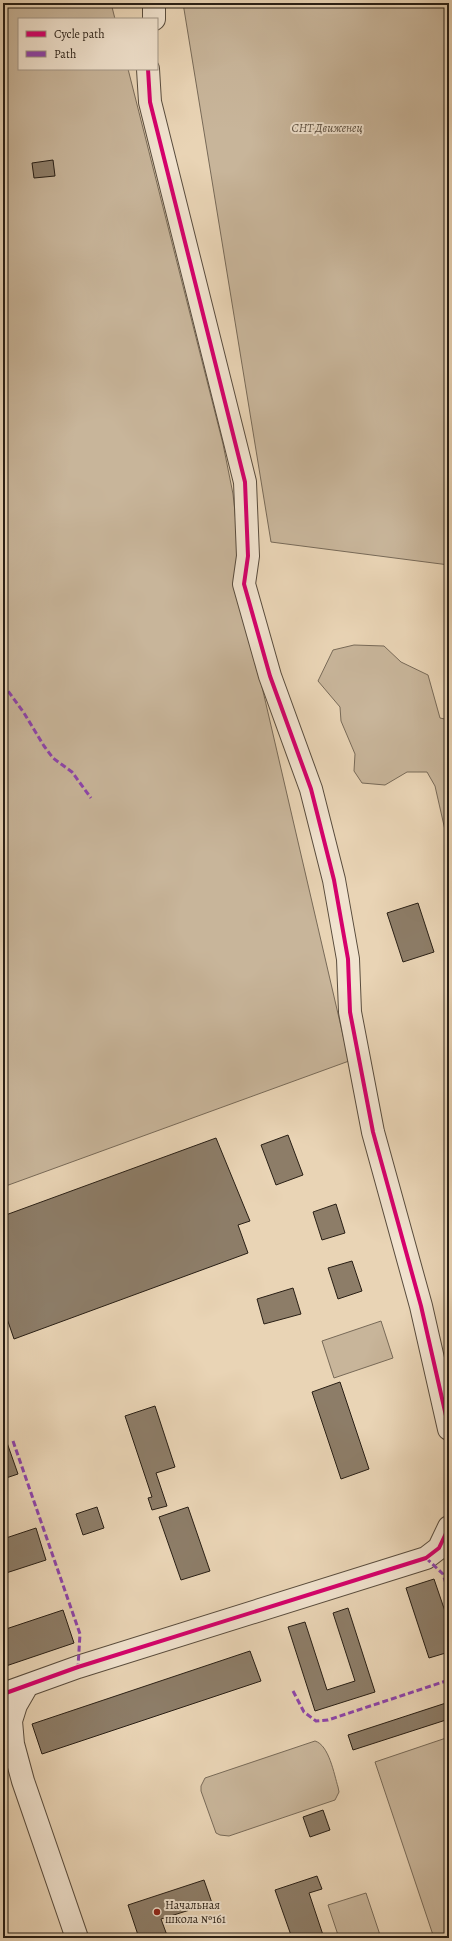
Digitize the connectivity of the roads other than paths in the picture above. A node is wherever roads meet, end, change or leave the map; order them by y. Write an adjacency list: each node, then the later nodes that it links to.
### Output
1 (154, 3): 2 (street)
2 (154, 18)
3 (148, 70): 4 (street)
4 (449, 1428)
5 (449, 1526): 6 (street)
6 (27, 1686): 7 (street); 9 (street)
7 (3, 1694)
8 (3, 1754): 9 (street)
9 (23, 1781): 10 (street)
10 (77, 1938)

